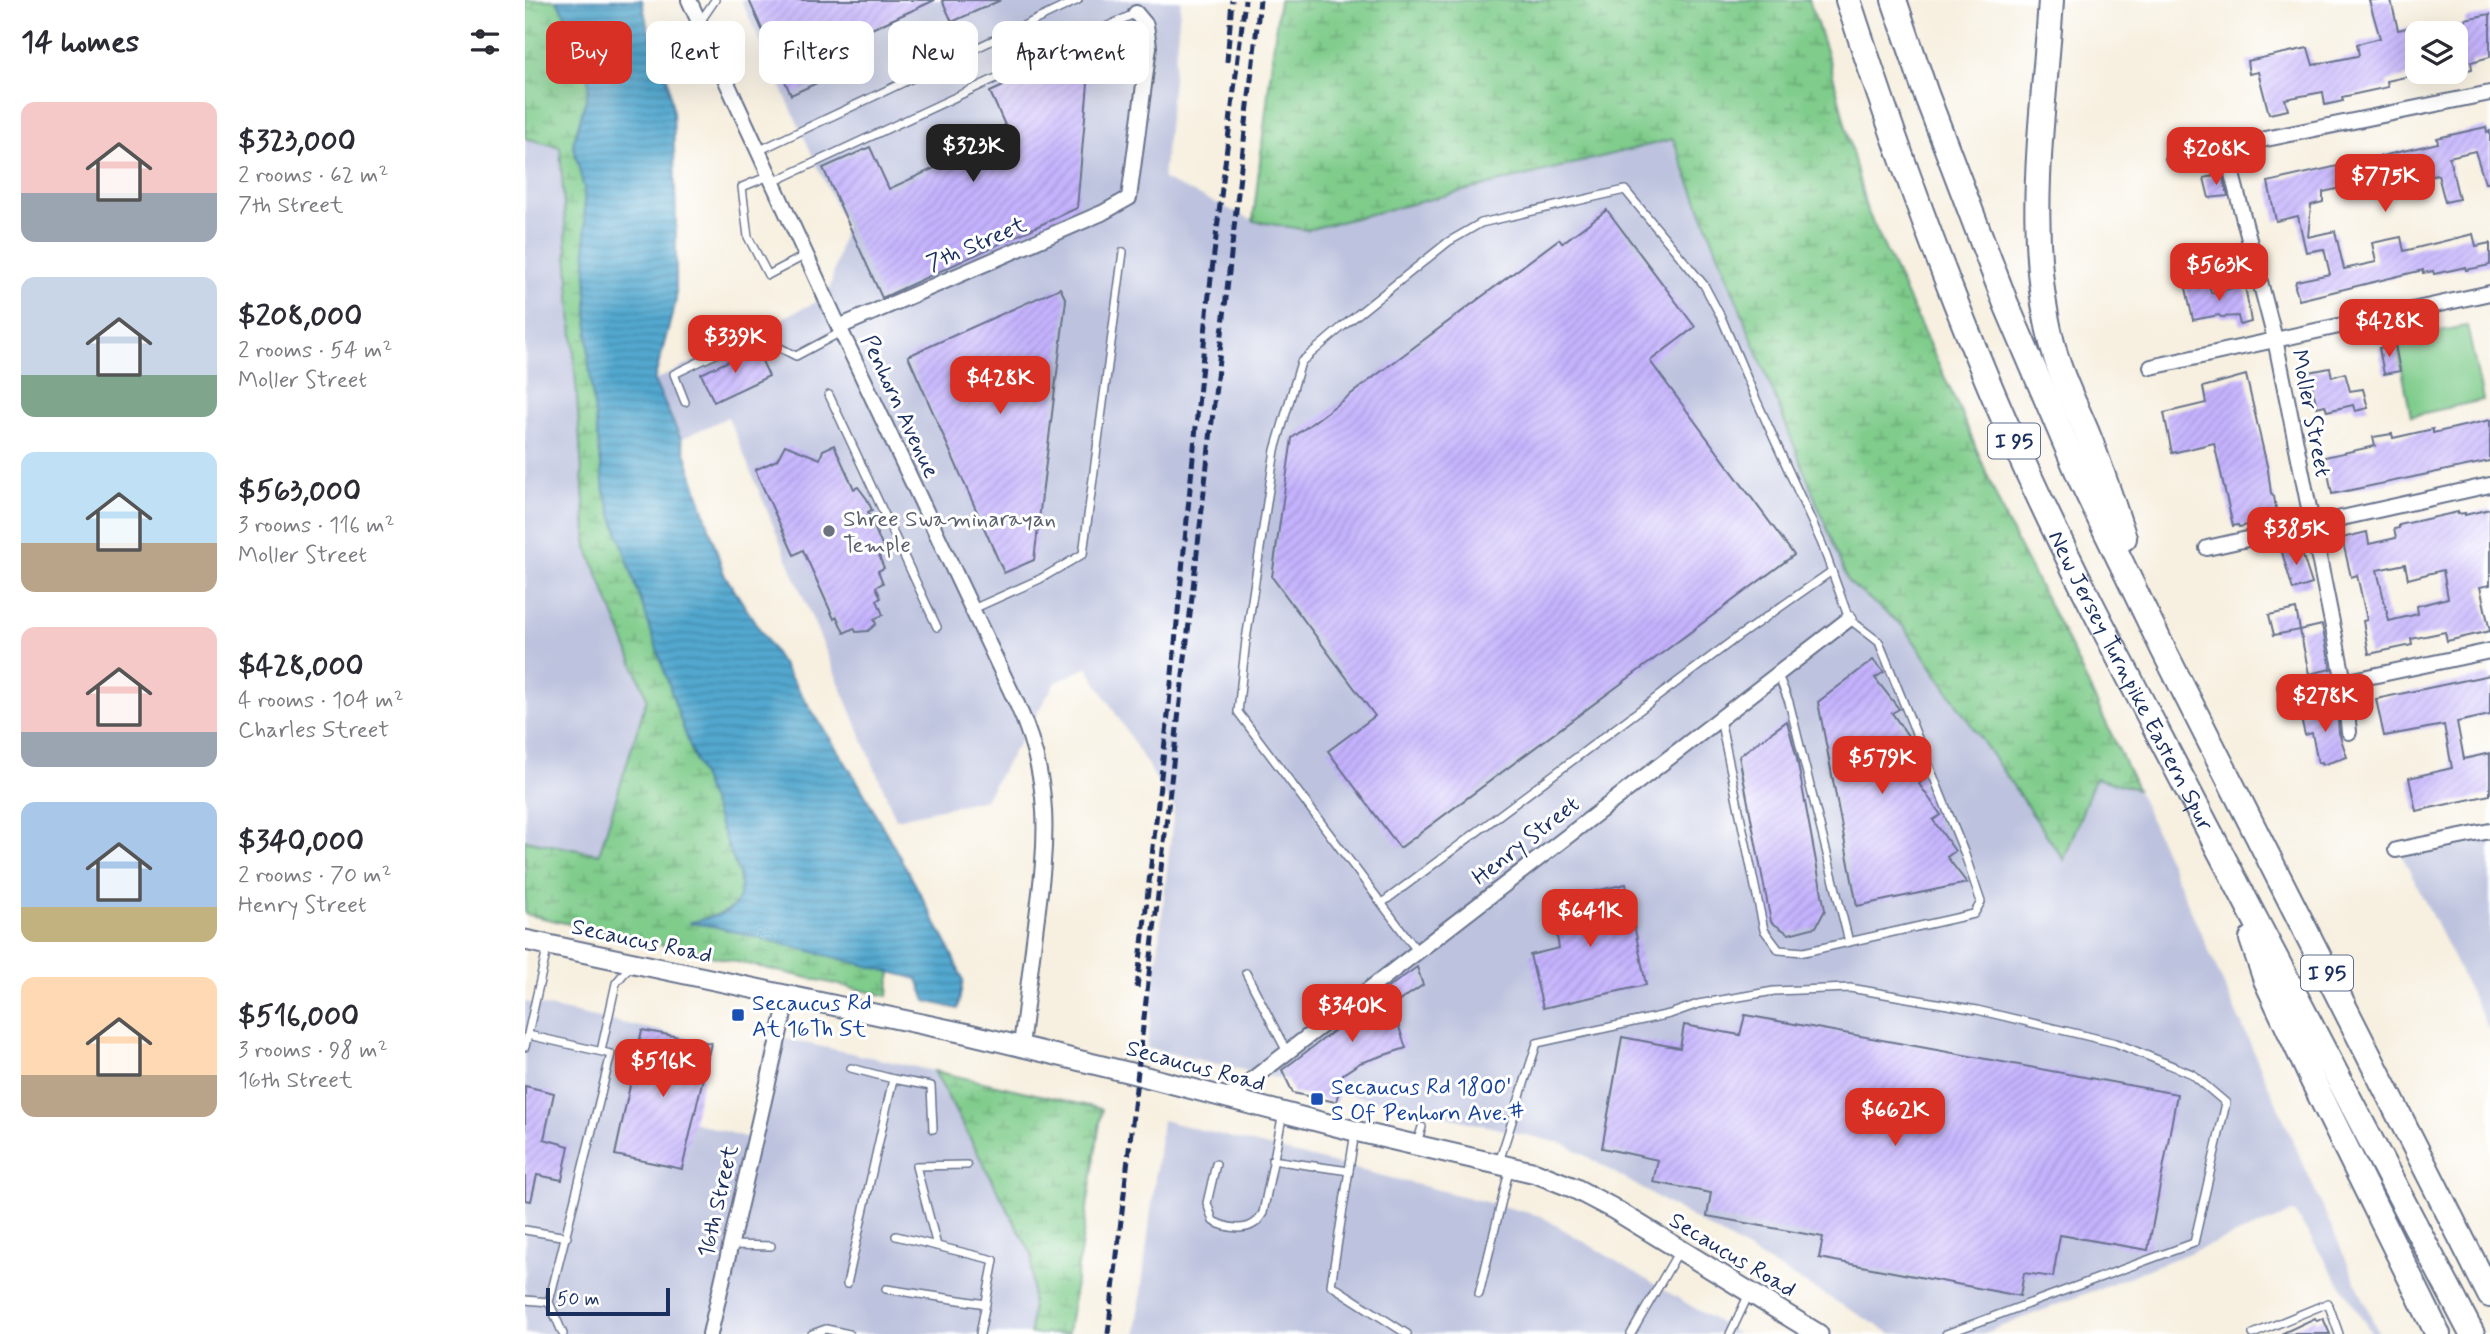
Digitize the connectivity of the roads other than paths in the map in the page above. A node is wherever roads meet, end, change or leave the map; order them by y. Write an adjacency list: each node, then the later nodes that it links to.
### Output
1 (689, 0): 8 (street, Penhorn Avenue)
2 (715, 0): 9 (lane)
3 (1078, 0): 13 (lane)
4 (1848, 0): 40 (highway, New Jersey Turnpike Eastern Spur / I 95)
5 (1894, 0): 31 (highway, New Jersey Turnpike Eastern Spur / I 95)
6 (2052, 4): 31 (highway)
7 (1136, 13): 15 (lane); 19 (street, 7th Street)
8 (699, 21)
9 (700, 21)
10 (727, 84): 13 (street, Penhorn Avenue)
11 (2490, 93): 12 (street)
12 (2225, 147): 14 (street); 20 (street, Moller Street)
13 (758, 151): 15 (street, Penhorn Avenue)
14 (2173, 158)
15 (771, 179): 17 (street, Penhorn Avenue); 17 (lane)
16 (1123, 252): 28 (lane)
17 (806, 255): 19 (street, Penhorn Avenue)
18 (2490, 293): 20 (street)
19 (840, 329): 23 (lane); 28 (street, Penhorn Avenue)
20 (2274, 339): 21 (street); 25 (street, Moller Street)
21 (2151, 367)
22 (829, 395): 30 (lane)
23 (685, 402)
24 (2490, 485): 25 (street)
25 (2311, 525): 26 (street); 34 (street, Moller Street)
26 (2207, 548)
27 (1832, 571): 29 (lane); 41 (lane); 41 (lane)
28 (972, 610): 50 (street, Penhorn Avenue)
29 (1849, 619): 33 (street, Henry Street); 43 (lane)
30 (937, 627)
31 (2164, 651): 77 (highway, New Jersey Turnpike Eastern Spur / I 95)
32 (2490, 651): 34 (street)
33 (1777, 674): 36 (street, Henry Street); 43 (lane)
34 (2344, 682): 35 (street); 37 (street, Moller Street)
35 (2285, 687)
36 (1720, 719): 43 (lane); 45 (street, Henry Street)
37 (2349, 732)
38 (2490, 831): 39 (street)
39 (2396, 850)
40 (2225, 862): 72 (highway, New Jersey Turnpike Eastern Spur / I 95); 93 (highway)
41 (1382, 903): 45 (lane)
42 (525, 940): 44 (main road, Secaucus Road)
43 (1849, 942)
44 (548, 944): 46 (main road, Secaucus Road); 49 (lane)
45 (1418, 952): 53 (street, Henry Street)
46 (633, 963): 48 (main road, Secaucus Road); 52 (lane)
47 (1246, 973): 53 (lane)
48 (788, 996): 50 (main road, Secaucus Road); 68 (street, 16th Street)
49 (528, 1035): 51 (lane); 52 (lane)
50 (1021, 1046): 56 (main road, Secaucus Road)
51 (525, 1047)
52 (601, 1051): 67 (lane)
53 (1287, 1053): 56 (street, Henry Street)
54 (851, 1068): 55 (lane)
55 (893, 1079): 58 (lane); 73 (lane)
56 (1228, 1098): 57 (main road, Secaucus Road)
57 (1283, 1112): 59 (main road, Secaucus Road); 60 (lane)
58 (933, 1129)
59 (1355, 1131): 63 (main road, Secaucus Road); 64 (lane)
60 (1272, 1160): 62 (lane); 64 (lane)
61 (967, 1164): 70 (lane)
62 (1216, 1164)
63 (1504, 1165): 71 (main road, Secaucus Road); 76 (lane); 90 (lane)
64 (1349, 1171): 86 (lane)
65 (525, 1230): 67 (lane)
66 (896, 1236): 70 (lane)
67 (567, 1237): 79 (lane)
68 (731, 1245): 69 (lane); 82 (street, 16th Street)
69 (771, 1246)
70 (937, 1246): 80 (lane)
71 (1679, 1250): 75 (main road, Secaucus Road); 87 (lane)
72 (2437, 1266): 94 (highway); 95 (highway, New Jersey Turnpike Eastern Spur / I 95)
73 (847, 1284)
74 (886, 1289): 80 (lane)
75 (1750, 1293): 88 (lane); 89 (main road, Secaucus Road)
76 (1479, 1294)
77 (2490, 1295)
78 (525, 1300): 79 (lane)
79 (549, 1302): 81 (lane)
80 (986, 1304): 85 (lane)
81 (563, 1334)
82 (710, 1334)
83 (813, 1334): 84 (lane)
84 (849, 1334)
85 (980, 1334)
86 (1407, 1334)
87 (1631, 1334)
88 (1730, 1334)
89 (1818, 1334)
90 (1946, 1334)
91 (2253, 1334): 92 (lane)
92 (2339, 1334)
93 (2438, 1334)
94 (2461, 1334)
95 (2472, 1334)

